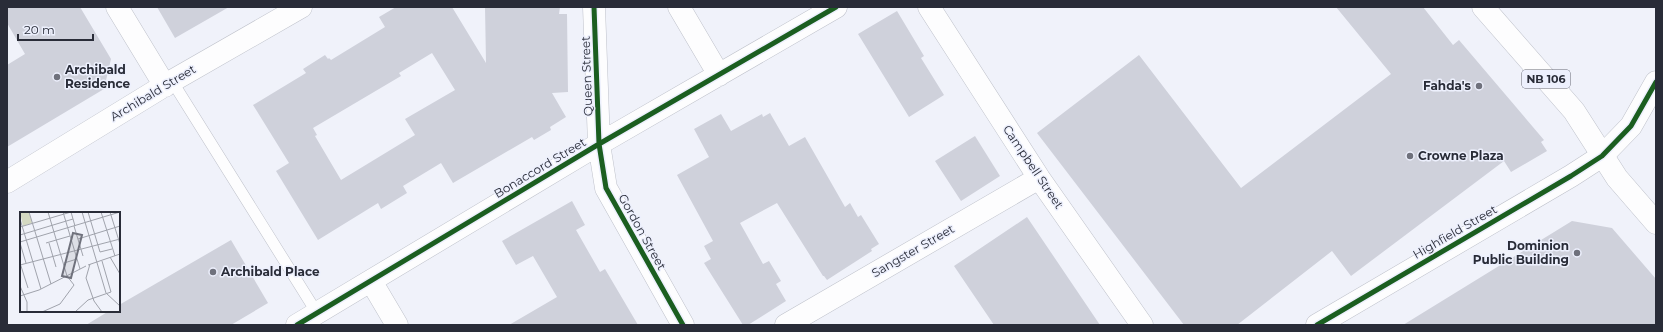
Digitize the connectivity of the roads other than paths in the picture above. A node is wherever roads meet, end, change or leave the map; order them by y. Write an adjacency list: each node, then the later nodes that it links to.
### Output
1 (117, 7): 10 (street)
2 (301, 7): 10 (street, Archibald Street)
3 (594, 7): 11 (street, Queen Street)
4 (679, 7): 8 (street)
5 (836, 7): 8 (street, Bonaccord Street)
6 (929, 7): 13 (street, Campbell Street)
7 (1483, 7): 12 (street, NB 106)
8 (718, 75): 11 (street, Bonaccord Street)
9 (1656, 82): 12 (street, Highfield Street)
10 (169, 84): 14 (street, Archibald Street); 17 (lane)
11 (599, 144): 16 (street, Bonaccord Street); 20 (street, Gordon Street)
12 (1602, 156): 15 (street, NB 106); 23 (street, Highfield Street)
13 (1039, 178): 21 (street, Sangster Street); 22 (street, Campbell Street)
14 (7, 182)
15 (1656, 223)
16 (371, 281): 17 (street, Bonaccord Street); 19 (street)
17 (317, 313): 18 (street, Bonaccord Street)
18 (297, 325)
19 (397, 325)
20 (683, 325)
21 (786, 325)
22 (1142, 325)
23 (1317, 325)

